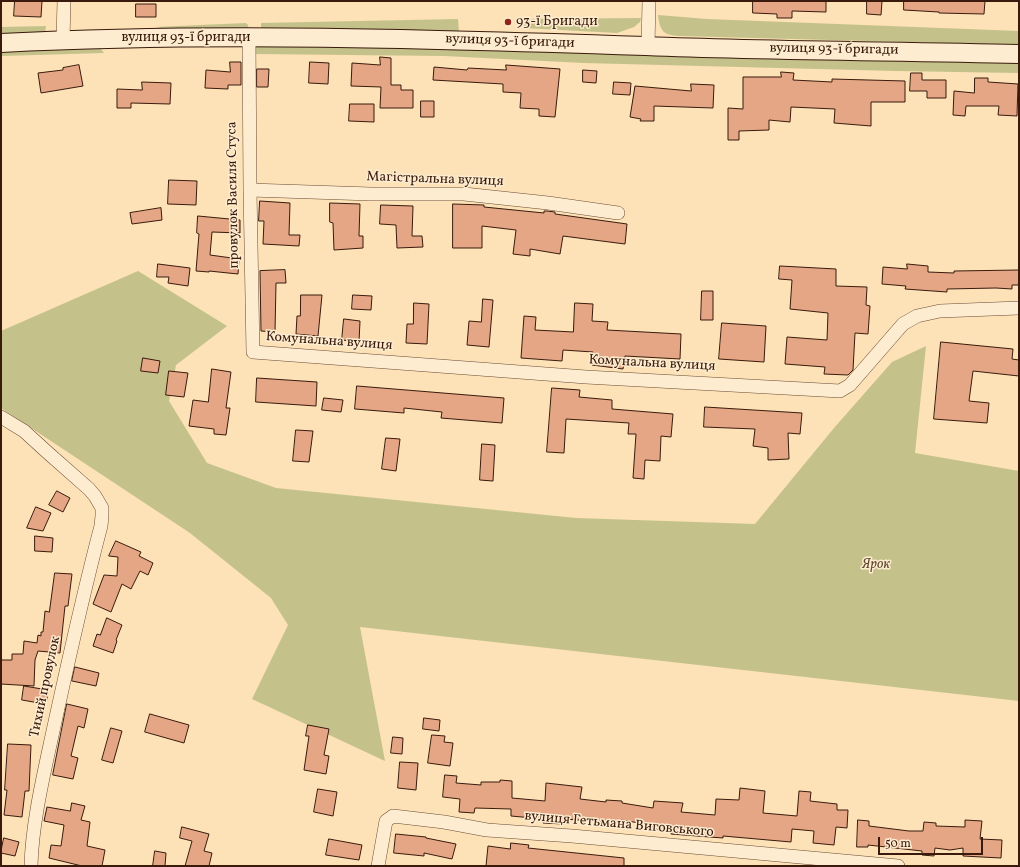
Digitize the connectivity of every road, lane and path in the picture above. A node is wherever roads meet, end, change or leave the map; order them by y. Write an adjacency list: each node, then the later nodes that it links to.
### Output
1 (64, 1): 4 (street)
2 (649, 1): 6 (street)
3 (249, 38): 4 (main road, вулиця 93-ї бригади); 6 (main road, вулиця 93-ї бригади); 8 (street, провулок Василя Стуса)
4 (63, 40): 5 (main road, вулиця 93-ї бригади)
5 (1, 43)
6 (648, 46): 7 (main road, вулиця 93-ї бригади)
7 (1019, 54)
8 (250, 190): 9 (street, Магістральна вулиця); 11 (street, провулок Василя Стуса)
9 (618, 213)
10 (1019, 308): 11 (street, Комунальна вулиця)
11 (253, 352)
12 (1, 417): 13 (street, Тихий провулок)
13 (31, 866)
14 (378, 866): 15 (street, вулиця Гетьмана Виговського)
15 (898, 866)

